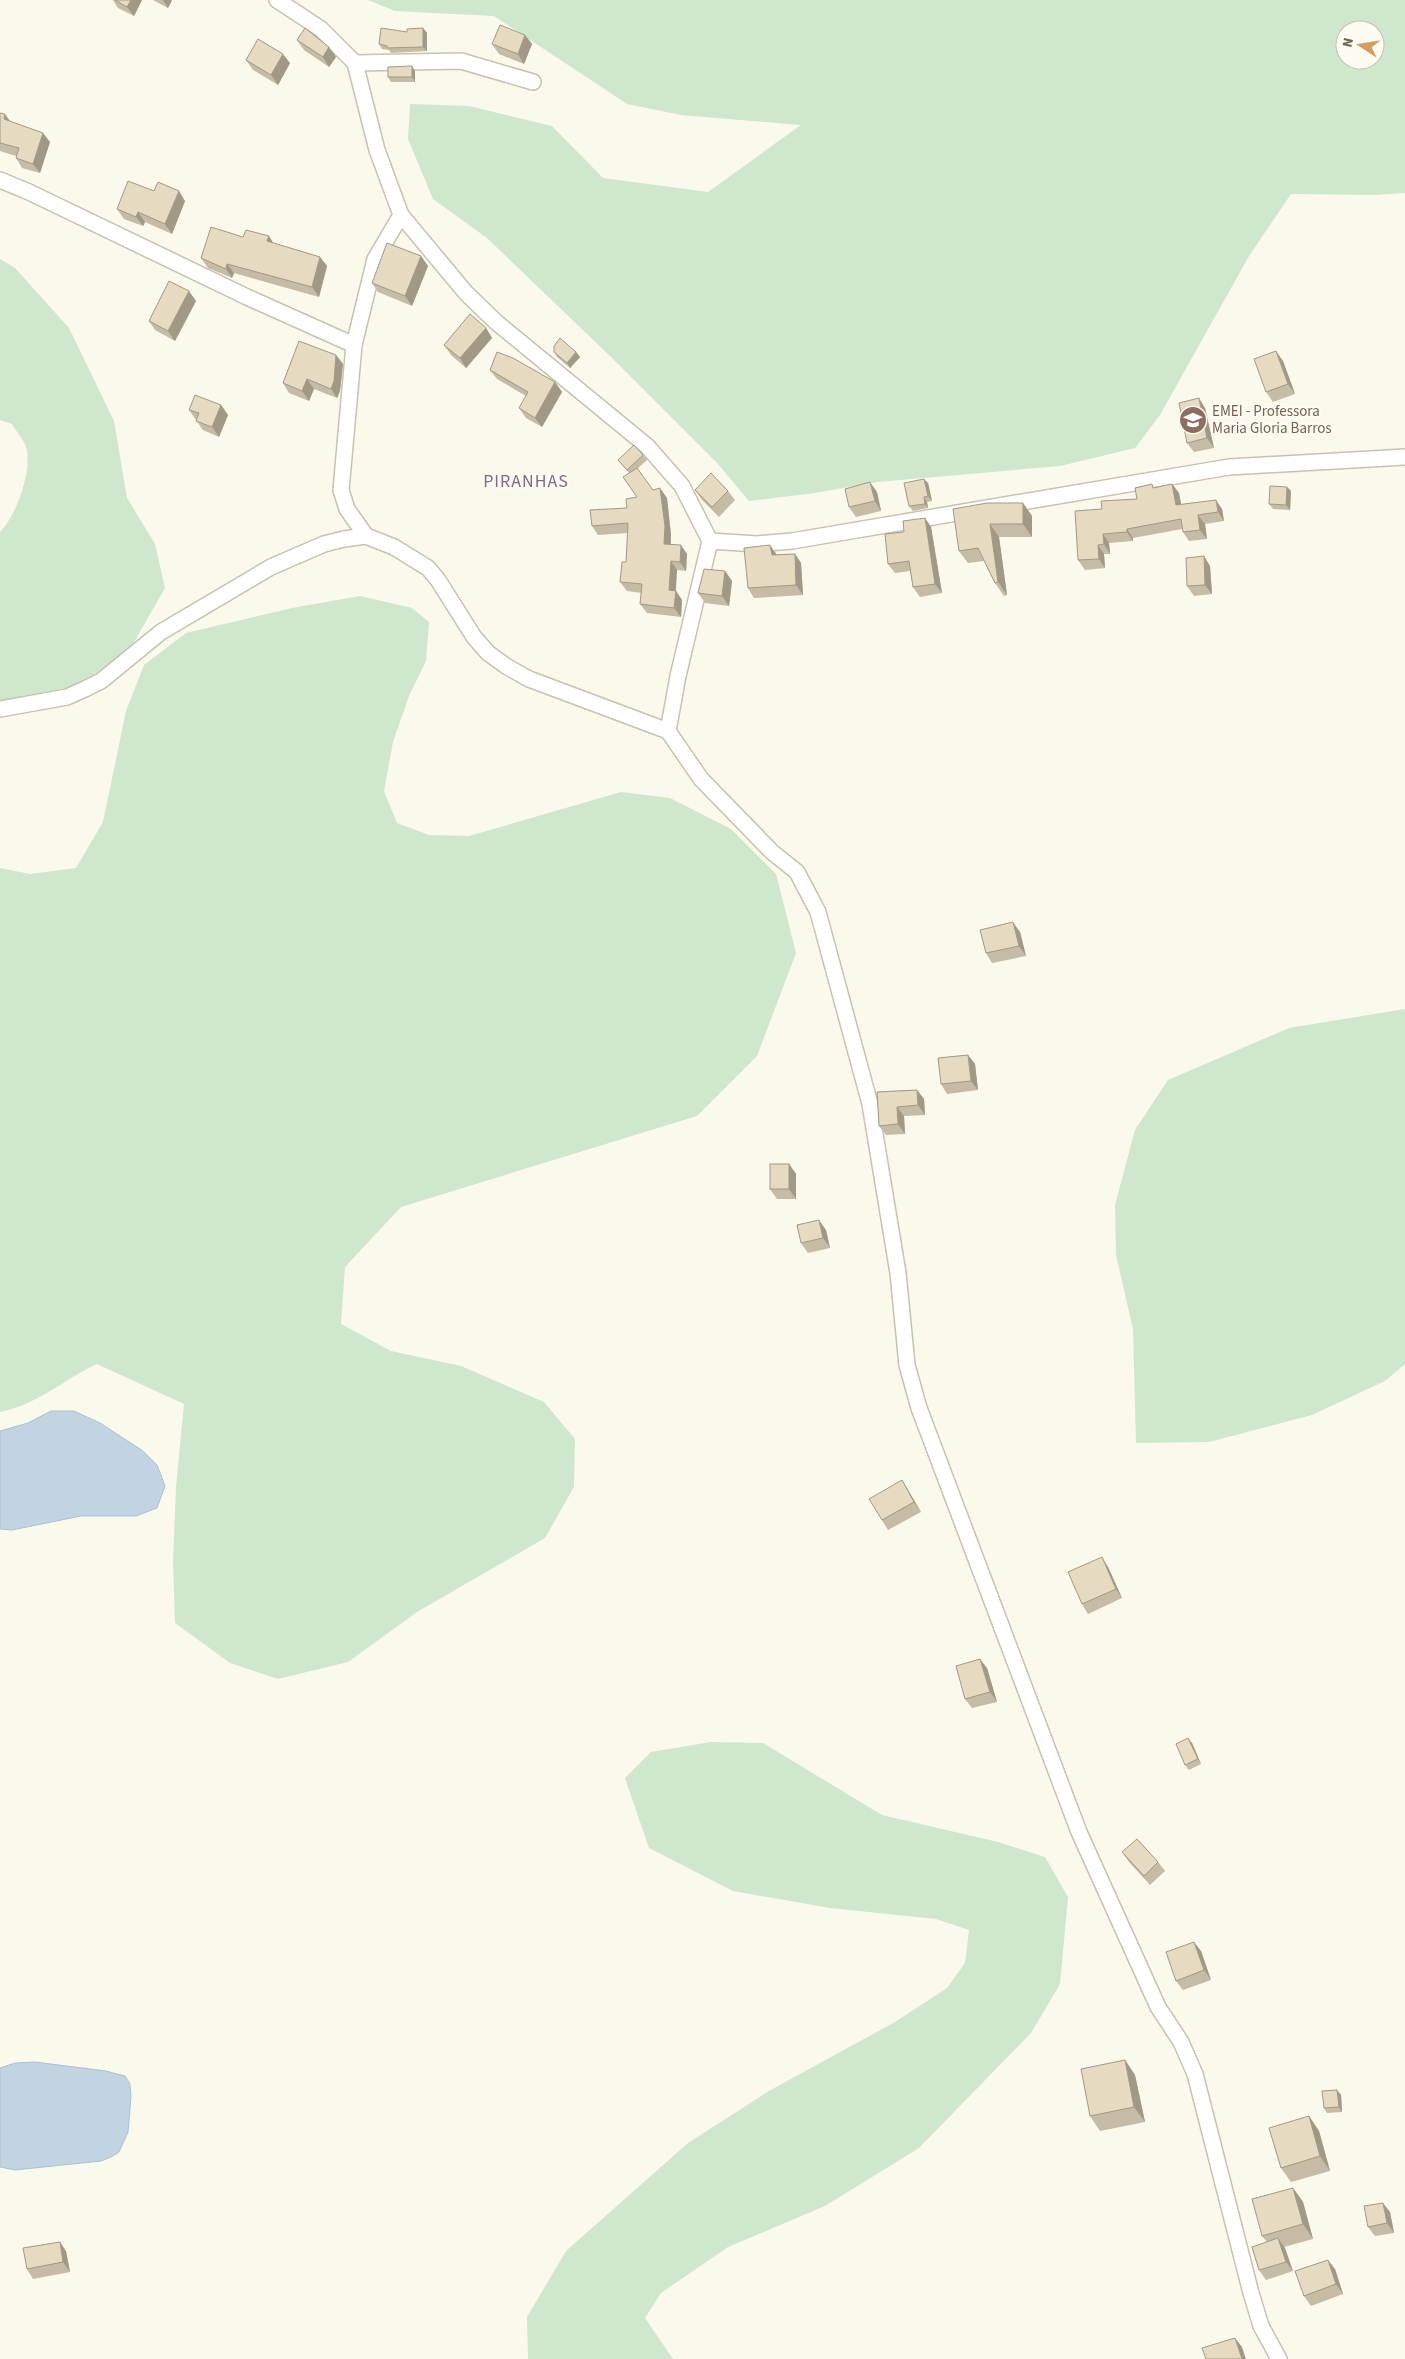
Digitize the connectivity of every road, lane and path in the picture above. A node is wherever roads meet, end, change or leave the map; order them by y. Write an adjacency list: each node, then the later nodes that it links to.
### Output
1 (277, 0): 2 (street)
2 (355, 63): 3 (street); 5 (street)
3 (533, 82)
4 (0, 180): 6 (street)
5 (401, 215): 6 (street); 9 (street)
6 (354, 345): 8 (street)
7 (1405, 457): 9 (street)
8 (366, 536): 10 (street); 11 (street)
9 (710, 542): 11 (street)
10 (0, 709)
11 (668, 731): 12 (street)
12 (1279, 2359)

